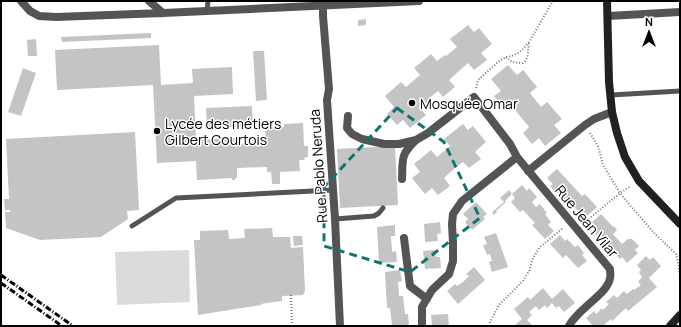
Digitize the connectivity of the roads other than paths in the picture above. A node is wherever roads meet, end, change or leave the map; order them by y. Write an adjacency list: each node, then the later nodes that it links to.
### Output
1 (22, 1): 10 (street)
2 (149, 1): 10 (street)
3 (208, 1): 8 (lane)
4 (420, 1): 7 (street)
5 (607, 1): 11 (street)
6 (281, 4): 7 (street); 8 (street)
7 (323, 5): 20 (street, Rue Pablo Neruda)
8 (207, 11): 10 (street)
9 (680, 12): 11 (street)
10 (163, 13)
11 (608, 16): 13 (street)
12 (680, 92): 13 (lane)
13 (610, 95): 14 (street)
14 (612, 112): 18 (street); 23 (street)
15 (348, 116): 16 (street)
16 (416, 140): 17 (street, Rue Jean Vilar); 19 (street)
17 (517, 157): 18 (street, Rue Jean Vilar); 26 (street)
18 (528, 171): 30 (street, Rue Jean Vilar)
19 (402, 179)
20 (333, 190): 22 (street, Rue Pablo Neruda); 24 (lane)
21 (383, 208): 22 (lane)
22 (335, 219): 28 (street, Rue Pablo Neruda)
23 (680, 224)
24 (132, 226)
25 (404, 238): 26 (street)
26 (427, 299): 29 (street)
27 (680, 315): 31 (street)
28 (340, 326)
29 (422, 326)
30 (569, 326)
31 (670, 326)

